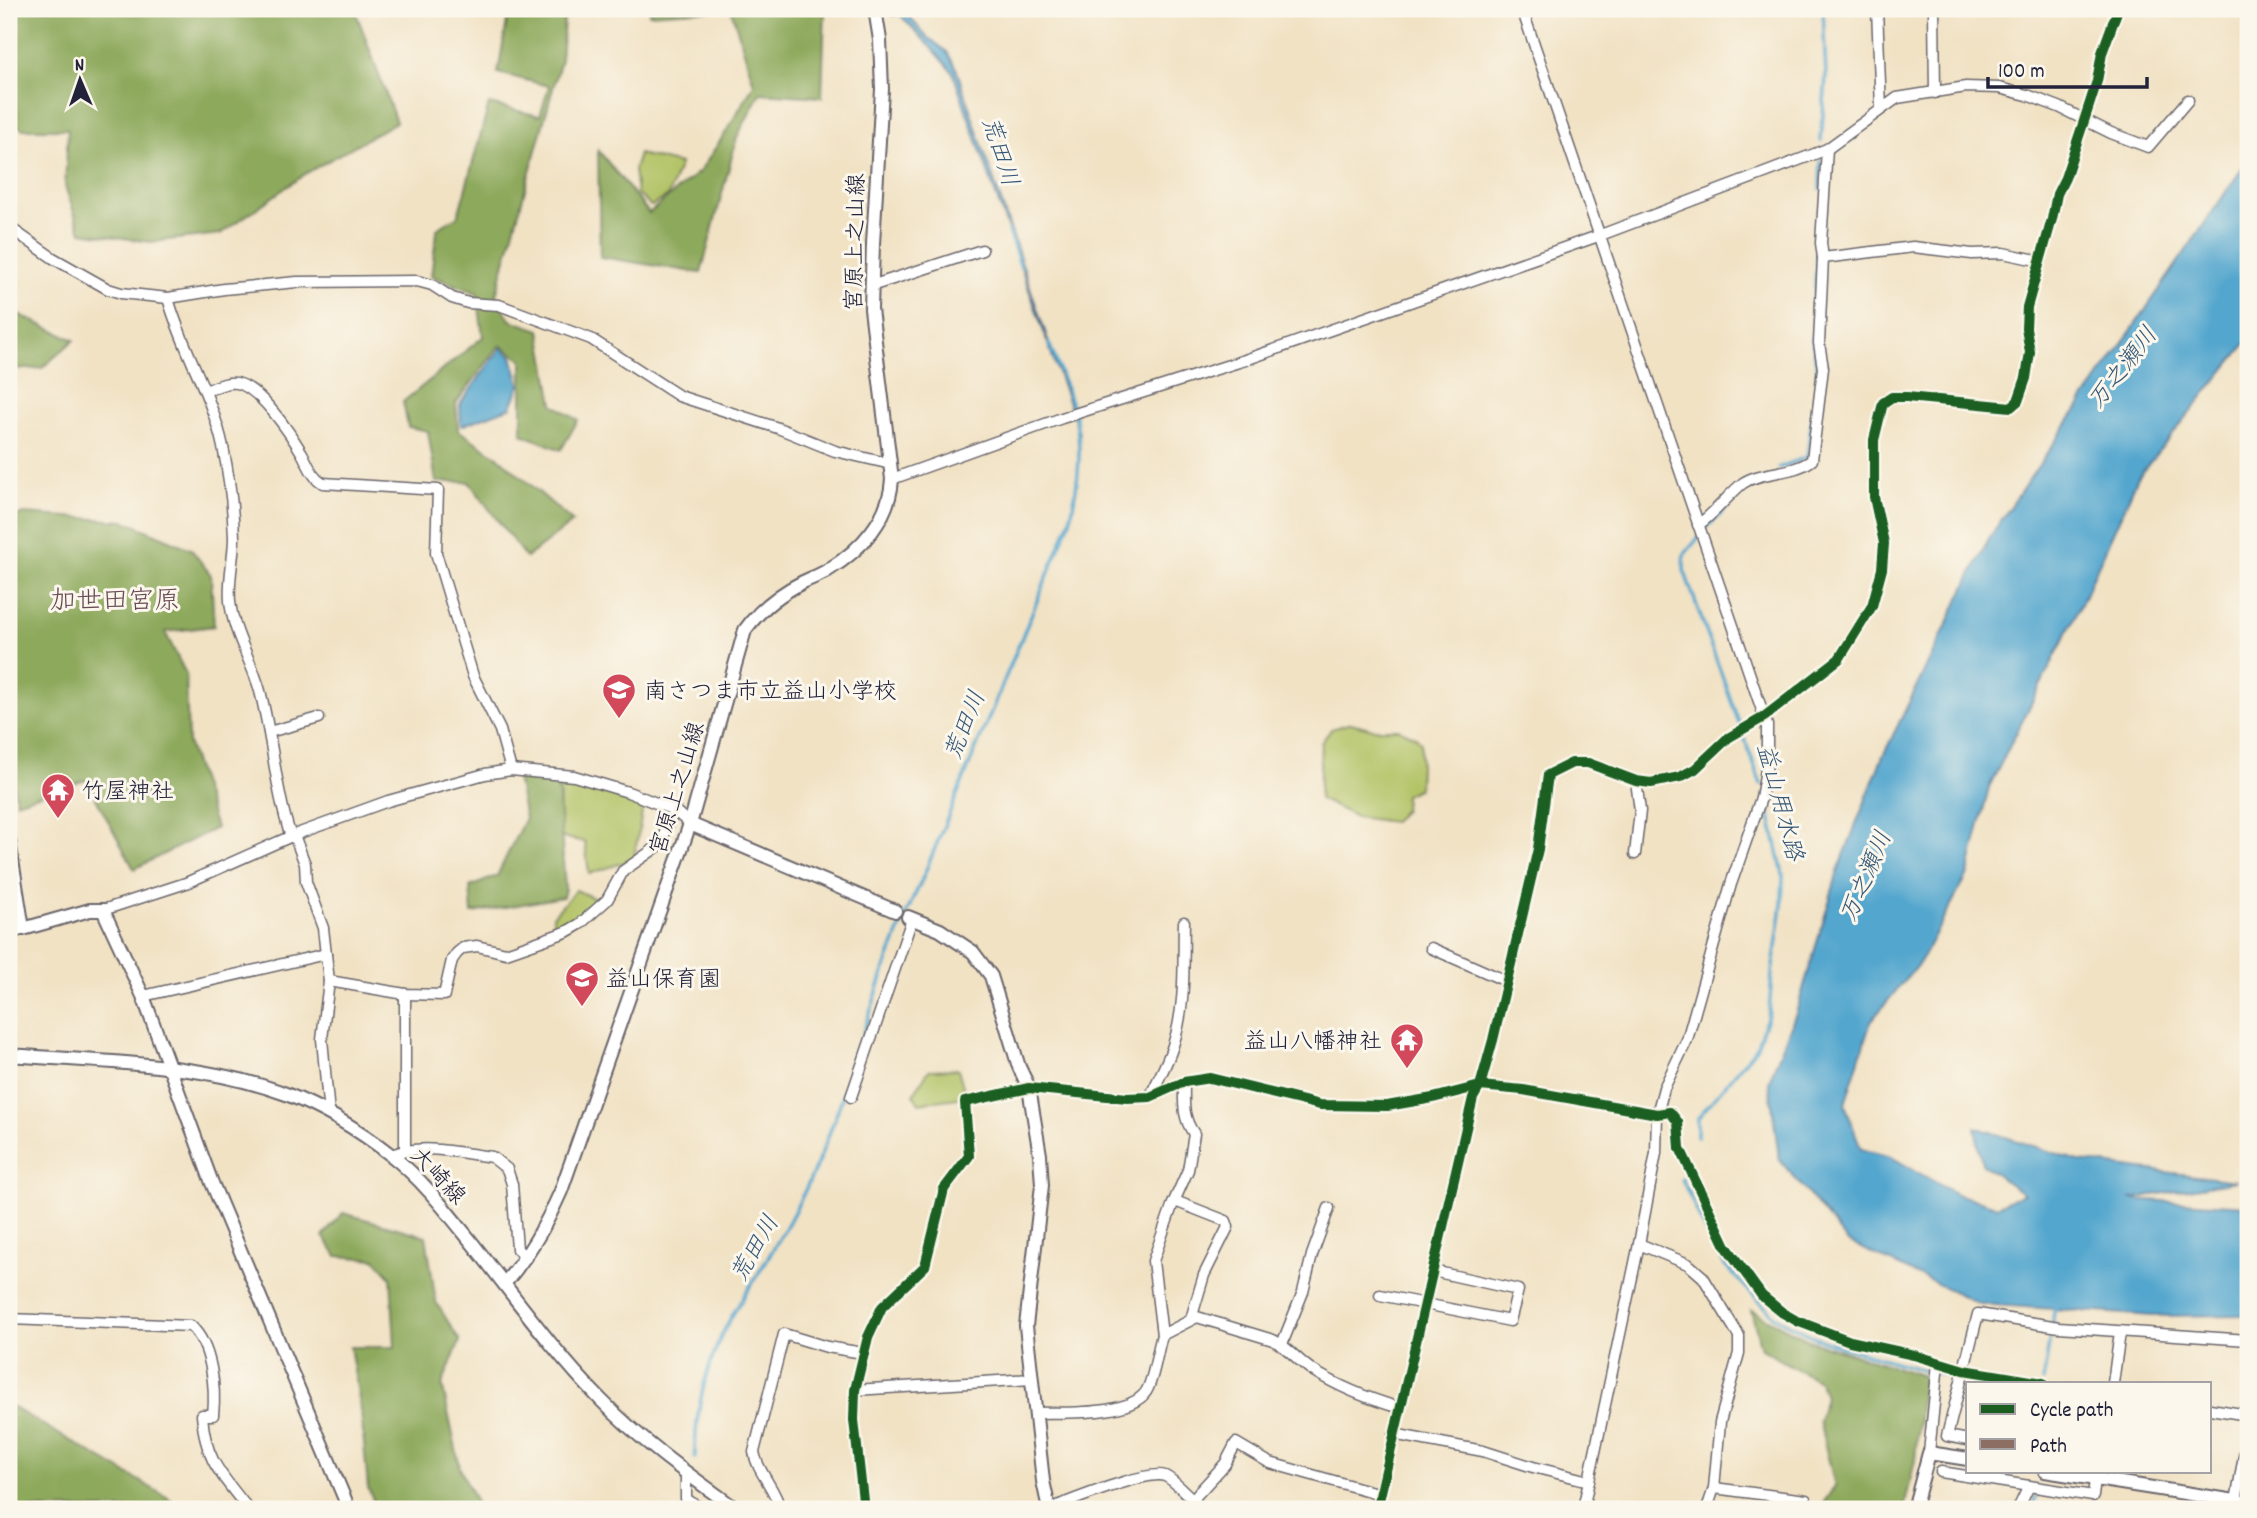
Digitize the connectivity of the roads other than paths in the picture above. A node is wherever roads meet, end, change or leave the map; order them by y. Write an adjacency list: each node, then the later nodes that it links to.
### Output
1 (875, 9): 16 (street, 宮原上之山線)
2 (1522, 9): 12 (street)
3 (1877, 9): 8 (street)
4 (1934, 9): 6 (street)
5 (2118, 9): 9 (street)
6 (1935, 93): 8 (street); 9 (street)
7 (2188, 100): 9 (street)
8 (1881, 108): 10 (street)
9 (2084, 121): 15 (street)
10 (1827, 149): 12 (street); 14 (street)
11 (9, 227): 17 (street)
12 (1598, 236): 20 (street); 21 (street)
13 (982, 250): 16 (street)
14 (1823, 258): 15 (street); 21 (street)
15 (2041, 261): 22 (street)
16 (871, 286): 19 (street, 宮原上之山線)
17 (168, 298): 18 (street); 19 (street)
18 (205, 391): 24 (street); 25 (street)
19 (891, 464): 20 (street, 宮原上之山線)
20 (892, 479): 28 (street, 宮原上之山線)
21 (1698, 525): 22 (street)
22 (1764, 717): 26 (street); 52 (street)
23 (319, 718): 24 (street)
24 (270, 732): 29 (street)
25 (511, 770): 27 (street); 29 (street)
26 (1636, 781): 31 (street); 41 (street)
27 (674, 810): 28 (street); 42 (street)
28 (690, 824): 33 (street); 58 (street, 宮原上之山線)
29 (293, 836): 32 (street); 39 (street)
30 (9, 841): 36 (street)
31 (1635, 854)
32 (103, 910): 36 (street); 43 (street)
33 (895, 911): 34 (street)
34 (910, 918): 48 (street); 49 (street)
35 (1184, 922): 50 (street)
36 (23, 929): 37 (street)
37 (9, 934)
38 (1431, 948): 41 (street)
39 (326, 954): 40 (street); 43 (street)
40 (329, 981): 42 (street); 51 (street)
41 (1506, 981): 47 (street)
42 (405, 994): 53 (street)
43 (143, 996): 45 (street)
44 (9, 1055): 45 (street, 大崎線)
45 (170, 1068): 51 (street, 大崎線); 97 (street)
46 (1184, 1083): 47 (street); 50 (street); 55 (street)
47 (1480, 1086): 52 (street); 59 (street)
48 (1029, 1088): 50 (street); 69 (street); 72 (street)
49 (851, 1097)
50 (1150, 1097)
51 (329, 1114): 54 (street, 大崎線)
52 (1657, 1114): 57 (street); 70 (street)
53 (405, 1150): 54 (street); 58 (street)
54 (391, 1155): 60 (street, 大崎線)
55 (1175, 1201): 64 (street); 66 (street)
56 (1329, 1208): 68 (street)
57 (1639, 1244): 89 (street); 91 (street)
58 (526, 1258): 60 (street, 宮原上之山線)
59 (1433, 1271): 62 (street); 62 (street)
60 (505, 1283): 87 (street, 大崎線)
61 (1380, 1295): 62 (street)
62 (1425, 1303): 76 (street)
63 (9, 1319): 96 (street)
64 (1191, 1319): 66 (street); 68 (street)
65 (2120, 1332): 67 (street); 71 (street); 74 (street)
66 (1162, 1335): 78 (street)
67 (2248, 1340)
68 (1282, 1344): 76 (street)
69 (863, 1353): 75 (street); 100 (street)
70 (1938, 1366): 71 (street); 83 (street)
71 (1963, 1376): 73 (street); 82 (street)
72 (1032, 1379): 75 (street); 78 (street)
73 (2038, 1382)
74 (2113, 1382)
75 (855, 1390): 101 (street)
76 (1399, 1408): 81 (street)
77 (2212, 1409): 79 (street)
78 (1035, 1413): 102 (street)
79 (2248, 1415)
80 (2248, 1433): 95 (street)
81 (1393, 1434): 89 (street); 92 (street)
82 (1966, 1440)
83 (1929, 1453): 84 (street); 107 (street)
84 (1966, 1459)
85 (1941, 1472): 90 (street)
86 (2061, 1472): 88 (street)
87 (686, 1474): 98 (street); 99 (street, 大崎線)
88 (2096, 1475): 90 (street); 95 (street)
89 (1589, 1481): 105 (street)
90 (2029, 1486): 108 (street)
91 (1714, 1488): 94 (street); 106 (street)
92 (1380, 1494): 93 (street); 104 (street)
93 (1192, 1500): 102 (street); 103 (street)
94 (1806, 1500)
95 (2240, 1505)
96 (248, 1509)
97 (349, 1509)
98 (701, 1509)
99 (736, 1509)
100 (780, 1509)
101 (864, 1509)
102 (1049, 1509)
103 (1202, 1509)
104 (1377, 1509)
105 (1583, 1509)
106 (1707, 1509)
107 (1914, 1509)
108 (2018, 1509)

